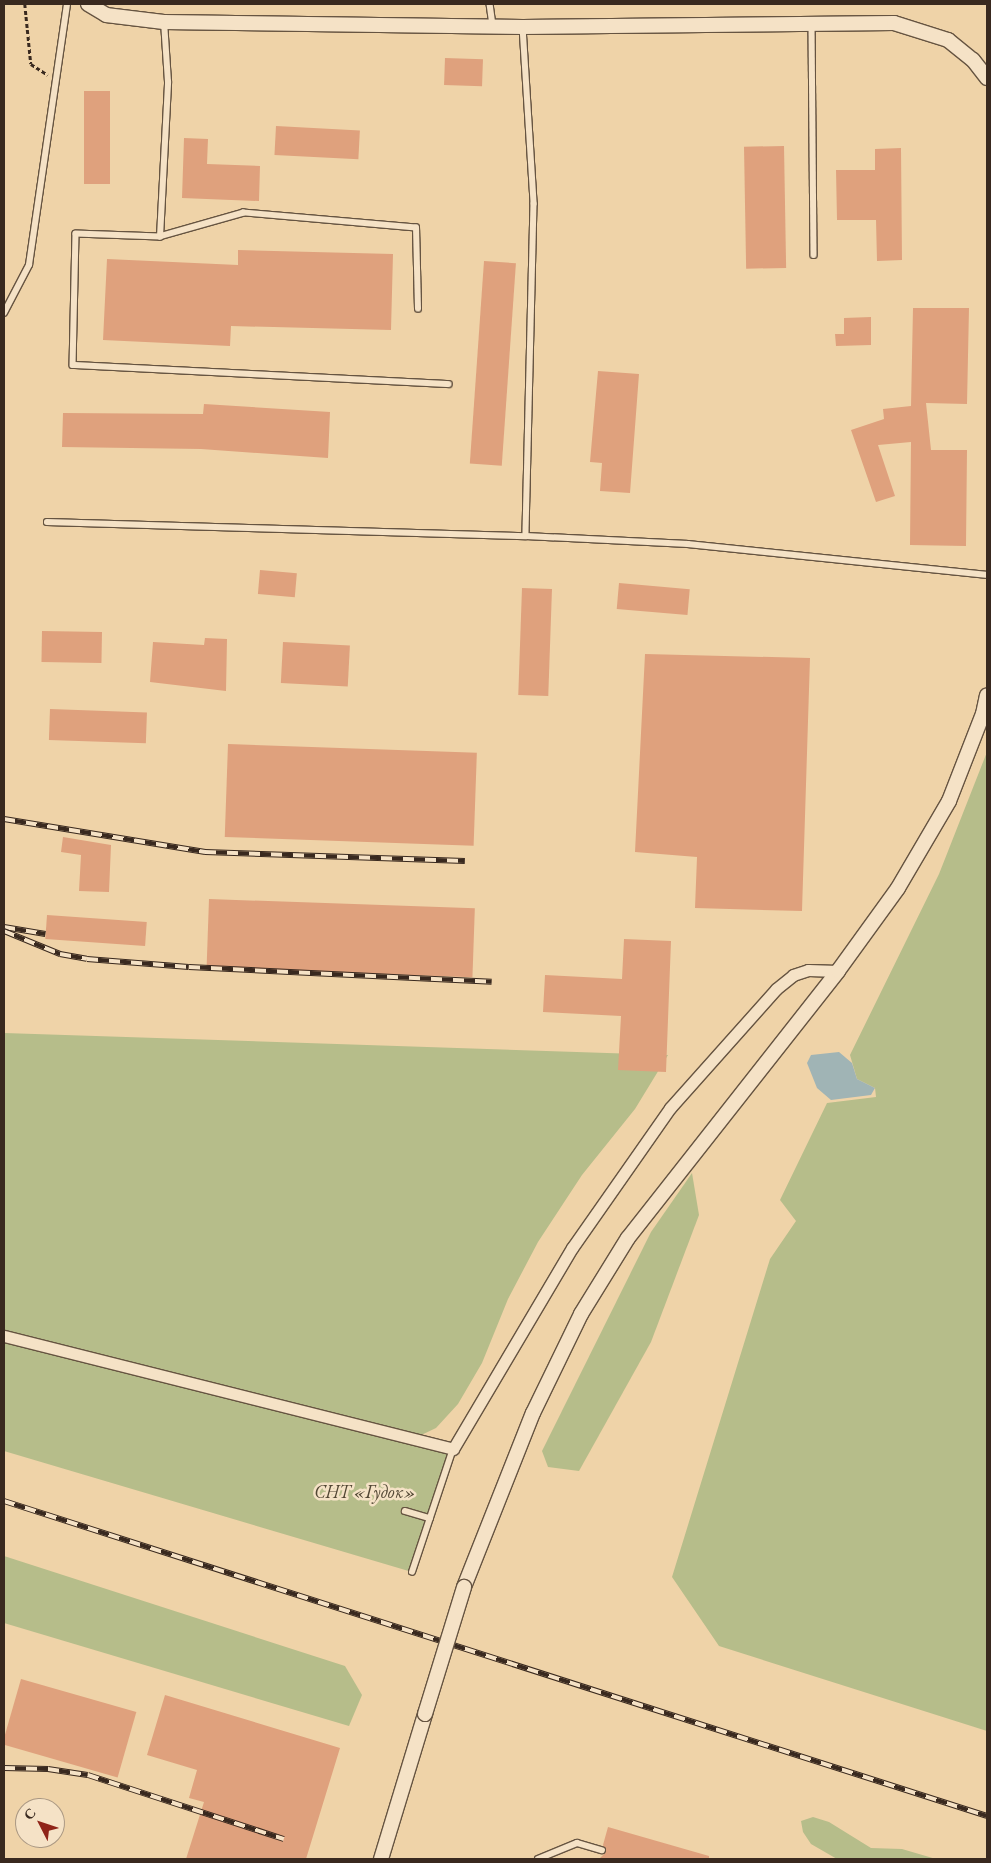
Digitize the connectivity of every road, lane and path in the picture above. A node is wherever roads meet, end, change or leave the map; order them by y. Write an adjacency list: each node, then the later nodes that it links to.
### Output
1 (25, 4): 10 (path)
2 (66, 4): 10 (lane)
3 (88, 4): 5 (street)
4 (490, 4): 7 (lane)
5 (164, 22): 7 (street); 11 (lane)
6 (812, 24): 8 (street); 9 (street); 12 (lane)
7 (493, 27): 8 (street)
8 (523, 27): 17 (lane)
9 (987, 78)
10 (56, 80): 14 (lane)
11 (160, 237): 13 (lane); 15 (lane)
12 (814, 255)
13 (418, 309)
14 (4, 313)
15 (449, 384)
16 (47, 522): 17 (lane)
17 (526, 536): 18 (lane)
18 (987, 575)
19 (987, 695): 20 (street)
20 (838, 971): 22 (street); 27 (street, bridge)
21 (4, 1336): 22 (street)
22 (453, 1449): 24 (lane)
23 (405, 1511): 24 (lane)
24 (430, 1518): 25 (lane)
25 (412, 1572)
26 (602, 1850): 28 (lane)
27 (381, 1859)
28 (538, 1859)

